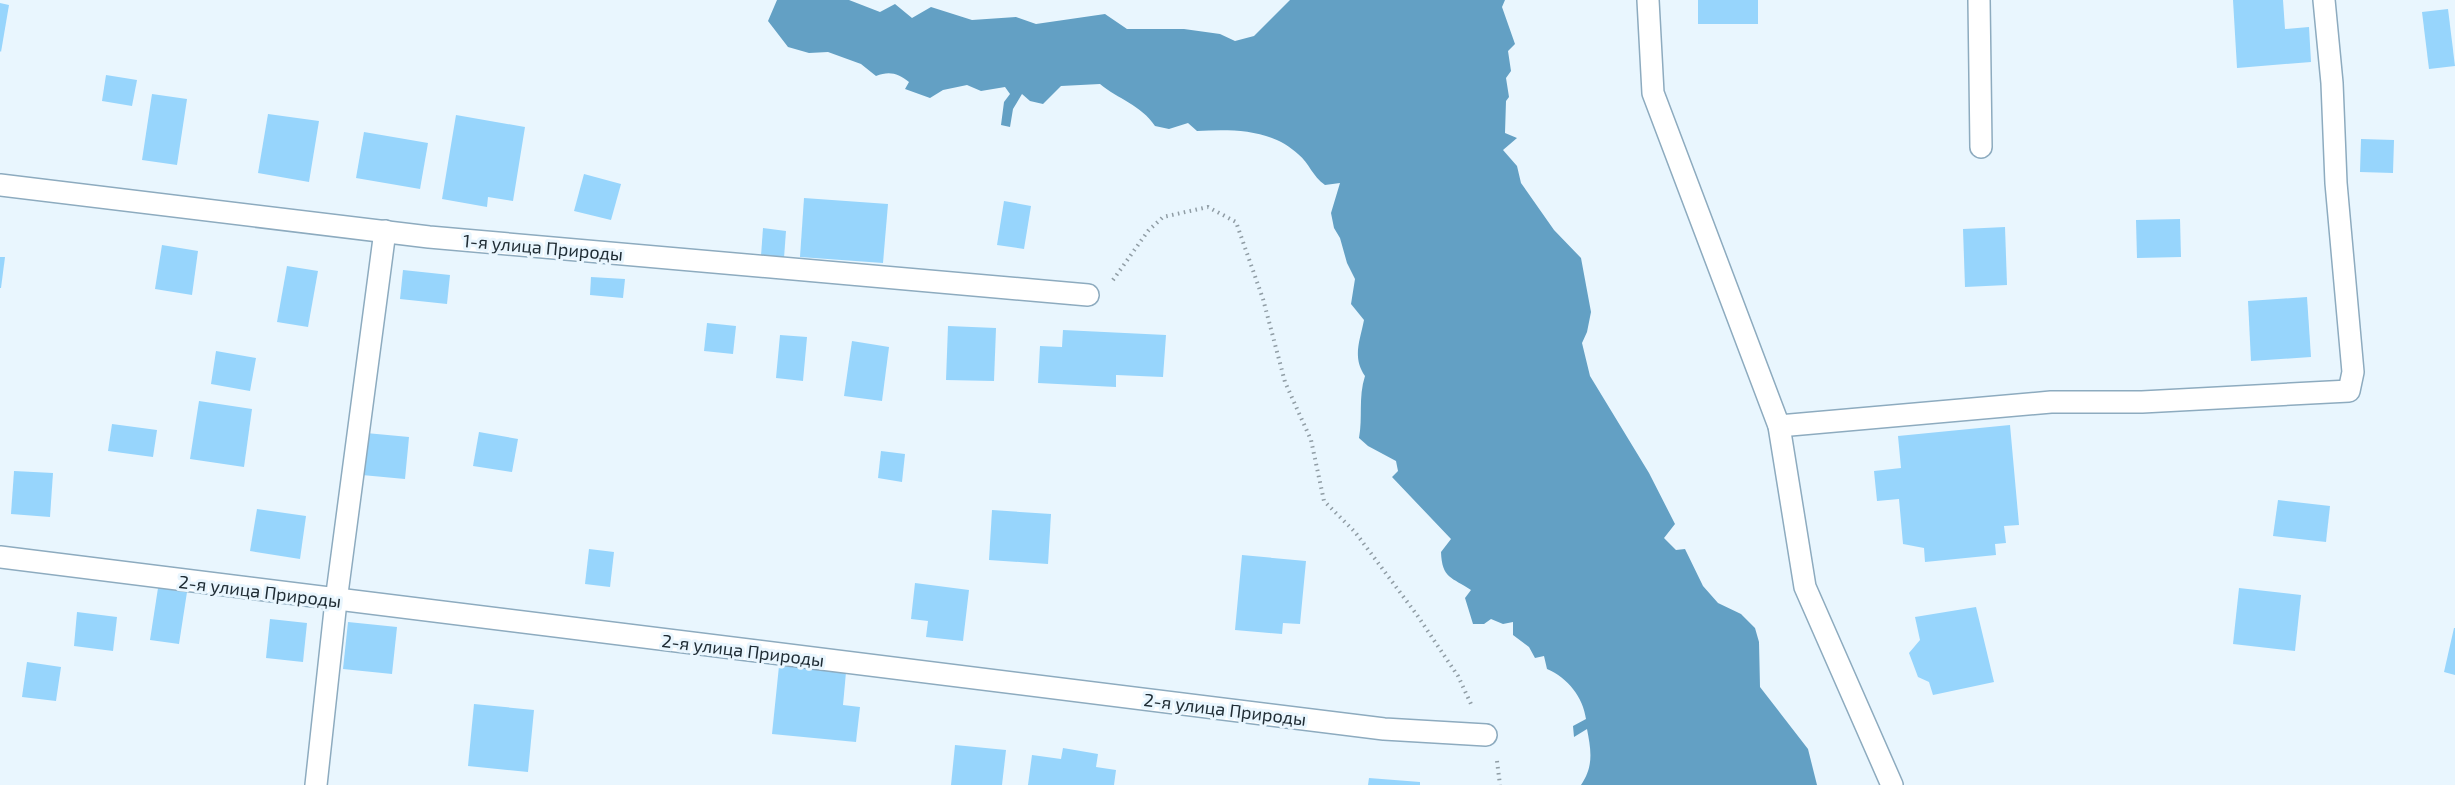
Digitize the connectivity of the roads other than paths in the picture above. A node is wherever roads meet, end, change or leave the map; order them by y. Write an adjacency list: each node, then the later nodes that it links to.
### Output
1 (1648, 0): 8 (lane)
2 (1979, 0): 4 (lane)
3 (2324, 0): 8 (lane)
4 (1981, 147)
5 (0, 185): 6 (lane, 1-я улица Природы)
6 (385, 231): 7 (lane, 1-я улица Природы); 10 (lane)
7 (1088, 295)
8 (1779, 426): 13 (lane)
9 (0, 557): 10 (lane, 2-я улица Природы)
10 (336, 601): 11 (lane, 2-я улица Природы); 12 (lane)
11 (1486, 735)
12 (316, 785)
13 (1892, 785)

